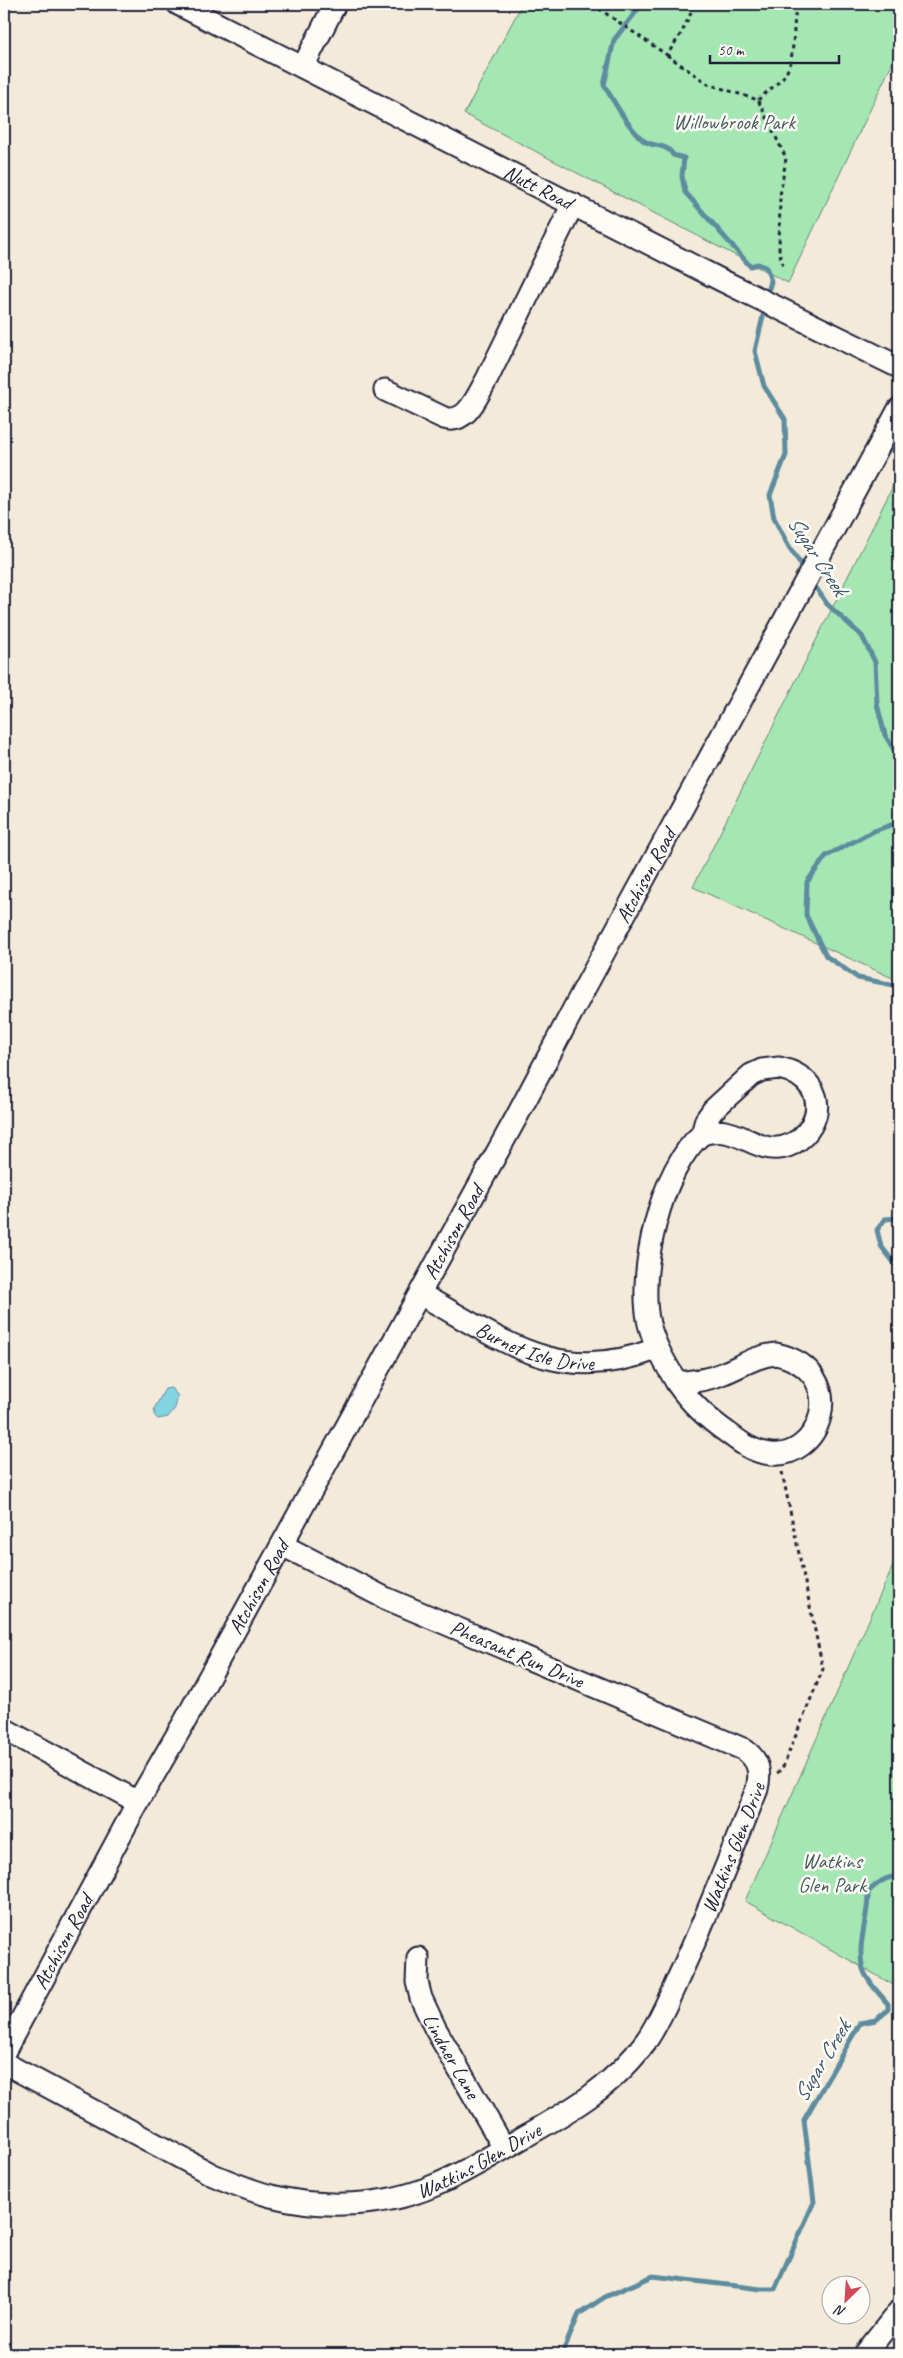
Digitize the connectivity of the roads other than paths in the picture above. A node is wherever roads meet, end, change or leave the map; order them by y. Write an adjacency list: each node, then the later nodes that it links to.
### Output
1 (178, 4): 3 (street, Nutt Road)
2 (335, 4): 3 (street)
3 (303, 67): 4 (street, Nutt Road)
4 (573, 204): 5 (street, Nutt Road); 6 (street)
5 (899, 367)
6 (385, 390)
7 (899, 409): 9 (street, Atchison Road)
8 (702, 1134): 8 (street); 10 (street)
9 (420, 1294): 10 (street, Burnet Isle Drive); 12 (street, Atchison Road)
10 (656, 1349): 11 (street)
11 (677, 1383): 11 (street)
12 (282, 1546): 14 (street, Pheasant Run Drive); 15 (street, Atchison Road)
13 (4, 1729): 15 (street)
14 (754, 1758): 19 (street, Watkins Glen Drive)
15 (138, 1802): 17 (street, Atchison Road)
16 (418, 1958): 19 (street, Lindner Lane)
17 (4, 2052)
18 (4, 2063): 19 (street, Watkins Glen Drive)
19 (504, 2148)
20 (899, 2312): 21 (street)
21 (866, 2354)

